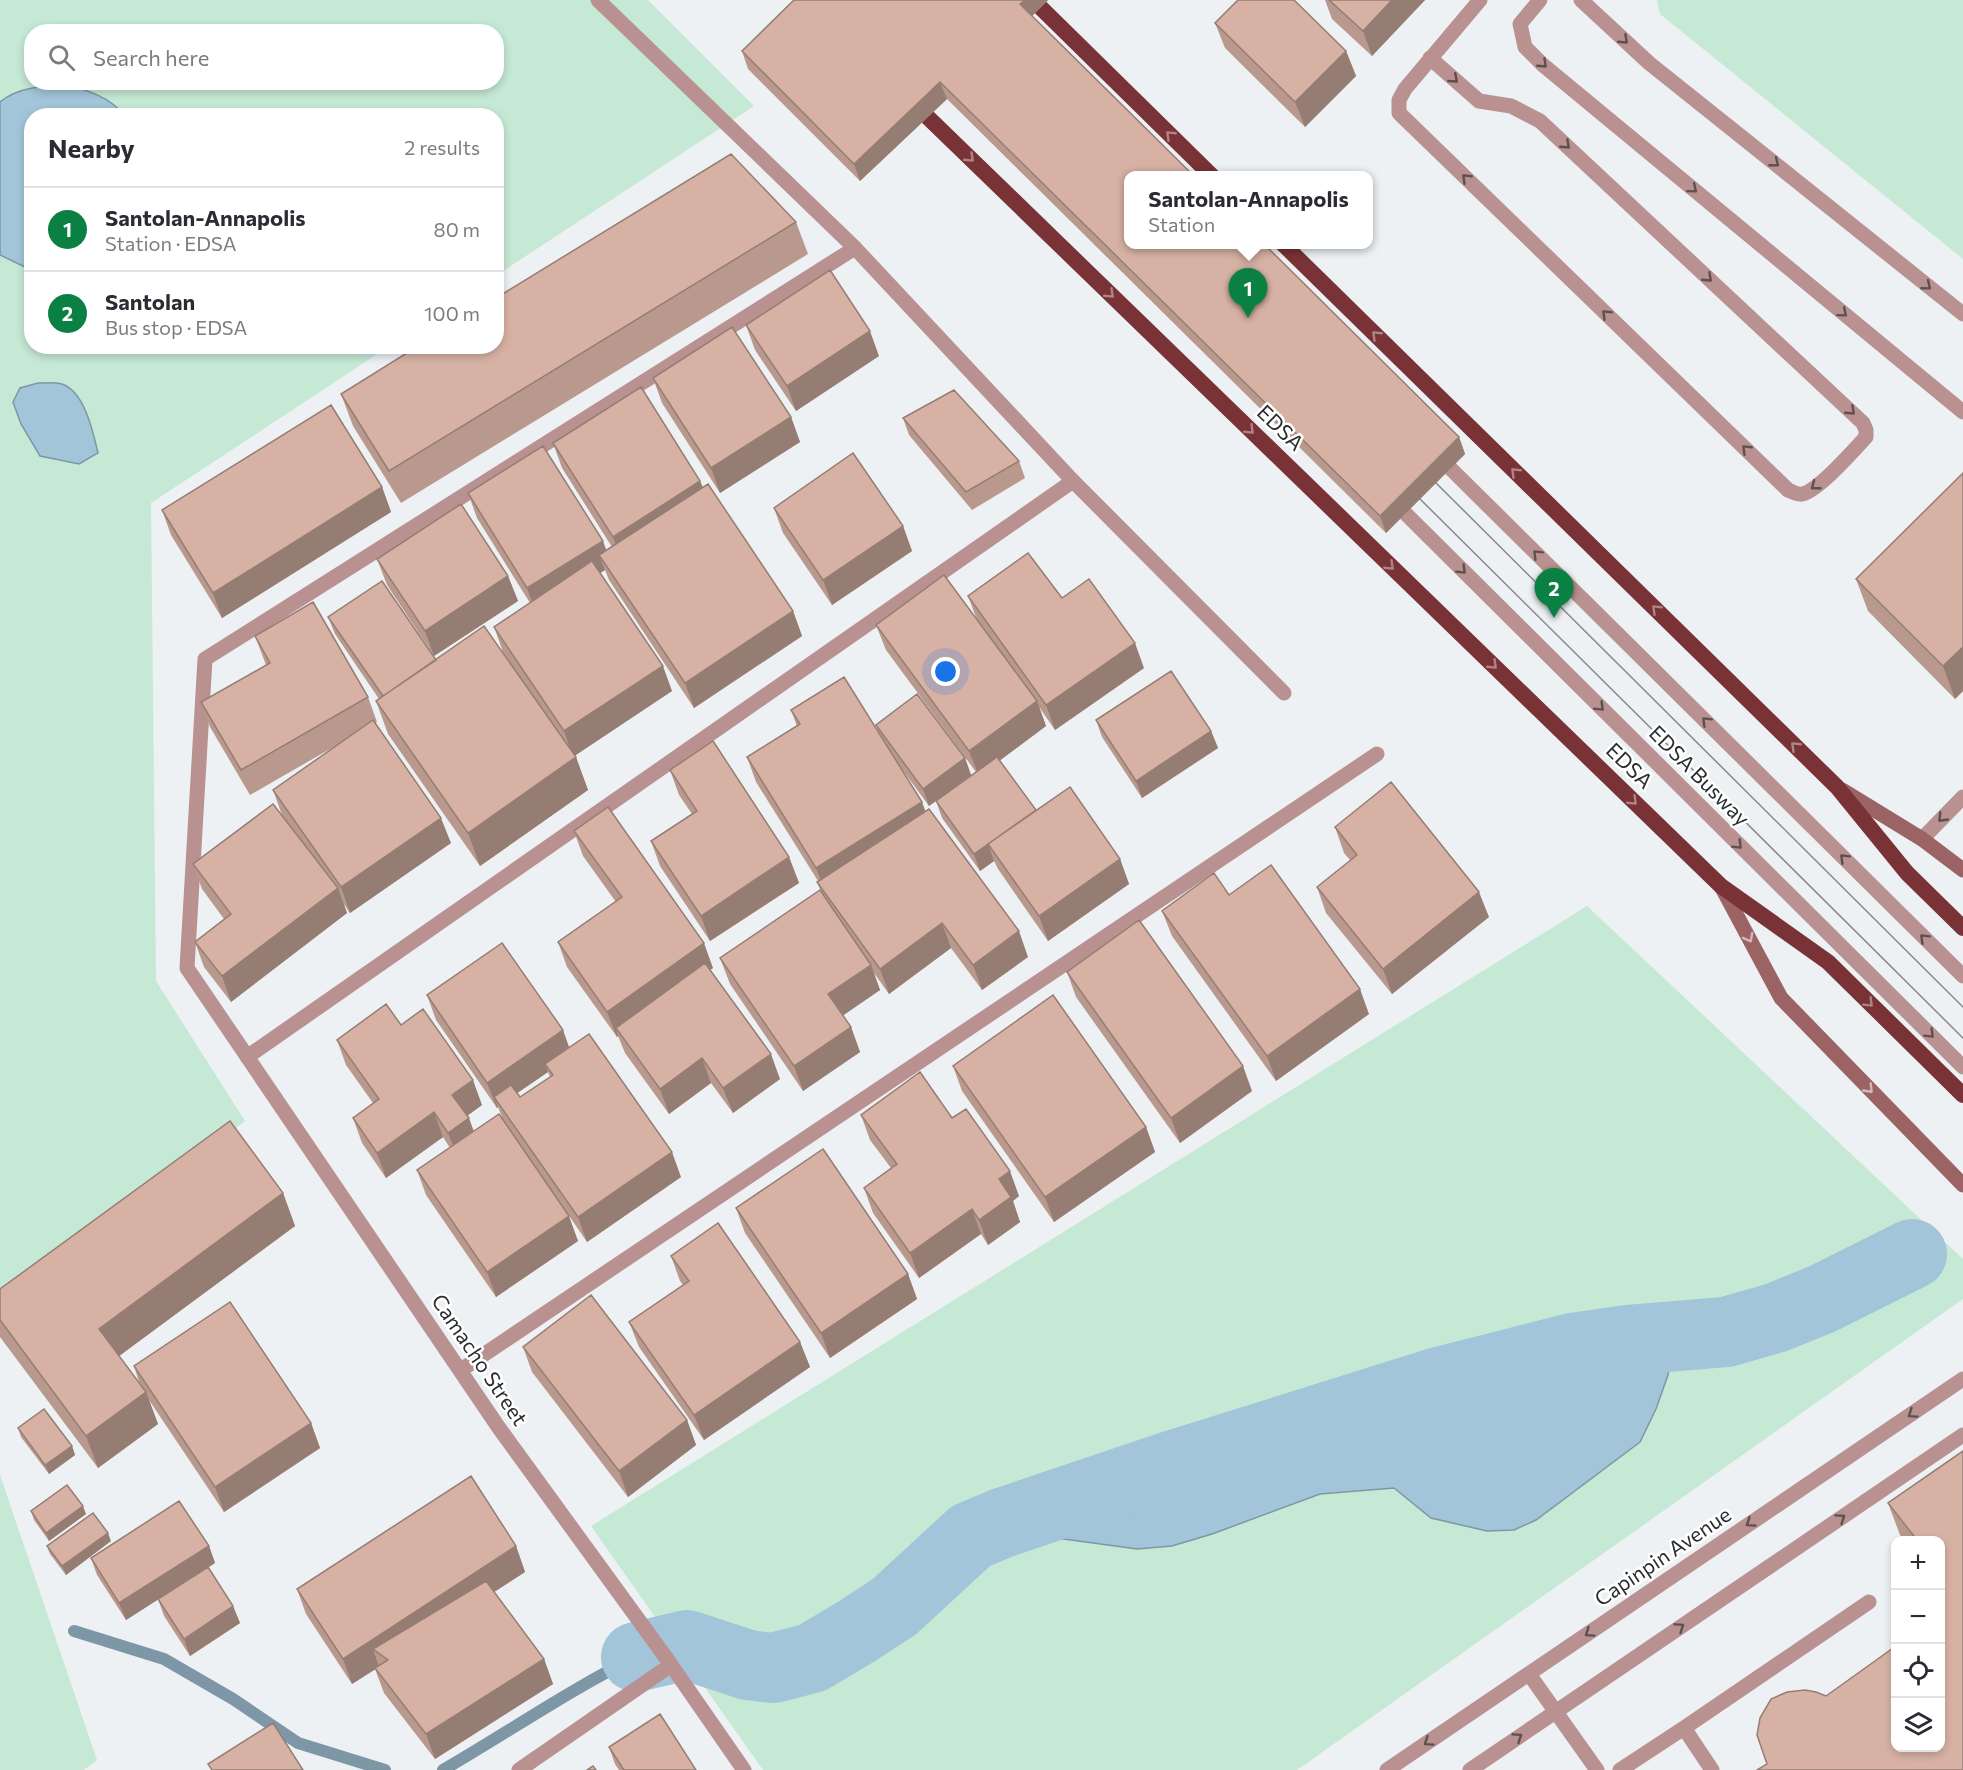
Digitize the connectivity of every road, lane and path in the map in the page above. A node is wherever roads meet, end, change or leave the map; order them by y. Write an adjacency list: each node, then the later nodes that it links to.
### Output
1 (597, 0): 9 (street)
2 (1033, 0): 8 (highway, one-way to 2)
3 (1480, 0): 6 (street)
4 (1540, 0): 12 (street, one-way to 12)
5 (1581, 0): 11 (street, one-way to 11)
6 (1430, 58): 6 (street, one-way to 6)
7 (904, 94): 22 (highway, EDSA, one-way to 22)
8 (1207, 171)
9 (855, 248): 14 (street); 25 (street, Camacho Street)
10 (1288, 249): 18 (highway, one-way to 10)
11 (1963, 314)
12 (1963, 412)
13 (1450, 468): 24 (street, EDSA Busway, one-way to 13)
14 (1073, 481): 16 (street); 25 (street)
15 (1406, 514): 26 (street, EDSA Busway, one-way to 26)
16 (1284, 693)
17 (1377, 754): 29 (street)
18 (1837, 787): 20 (main road); 23 (highway)
19 (1963, 797): 20 (street, one-way to 20)
20 (1922, 839): 21 (main road)
21 (1962, 867)
22 (1721, 886): 27 (highway, EDSA, one-way to 27); 28 (main road, EDSA, one-way to 28)
23 (1963, 928)
24 (1963, 976)
25 (247, 1057): 29 (street, Camacho Street)
26 (1963, 1067)
27 (1963, 1095)
28 (1963, 1185)
29 (461, 1370): 33 (street, Camacho Street)
30 (1963, 1379): 34 (street, Capinpin Avenue, one-way to 34)
31 (1963, 1435): 35 (street, one-way to 31)
32 (1869, 1602): 36 (street)
33 (669, 1662): 37 (street); 38 (street, Camacho Street)
34 (1529, 1674): 35 (street); 39 (street, Capinpin Avenue, one-way to 39)
35 (1556, 1711): 40 (street, one-way to 35); 41 (street)
36 (1684, 1728): 42 (street); 43 (street)
37 (519, 1770)
38 (744, 1770)
39 (1387, 1770)
40 (1470, 1770)
41 (1597, 1770)
42 (1620, 1770)
43 (1712, 1770)

